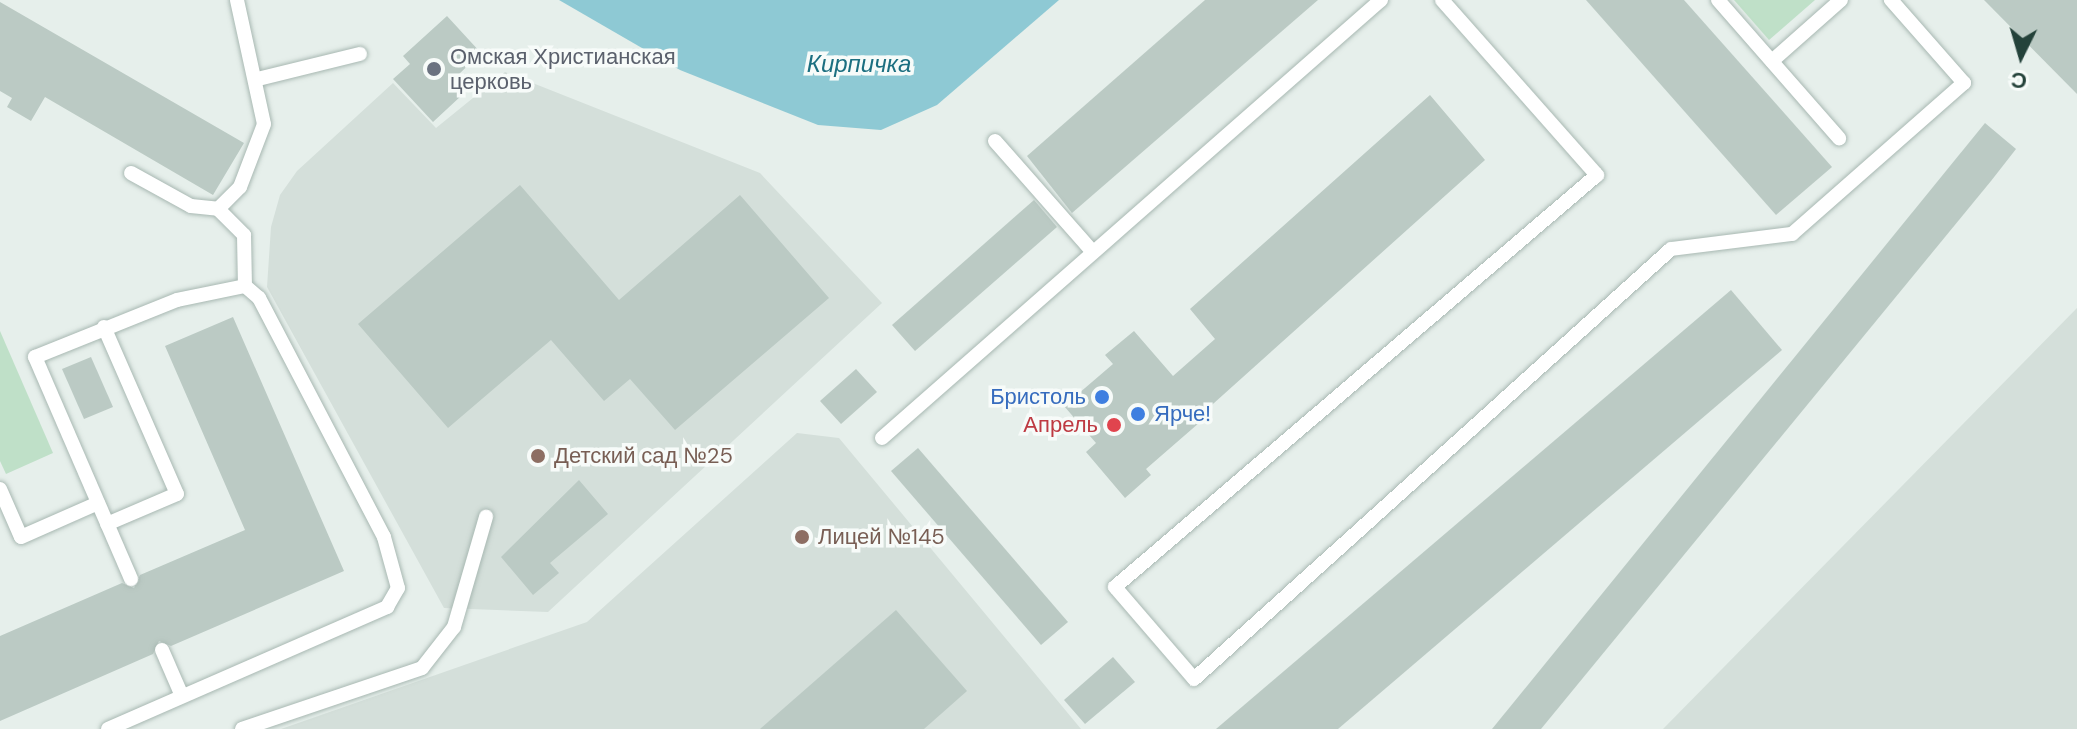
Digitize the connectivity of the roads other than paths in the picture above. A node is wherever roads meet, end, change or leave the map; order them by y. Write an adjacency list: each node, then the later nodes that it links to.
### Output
1 (237, 0): 9 (lane)
2 (1381, 0): 14 (lane)
3 (1442, 0): 6 (lane)
4 (1718, 0): 8 (lane)
5 (1841, 0): 8 (lane)
6 (1891, 0)
7 (360, 54): 9 (lane)
8 (1772, 61): 10 (lane)
9 (258, 79): 13 (lane)
10 (1839, 138)
11 (995, 141): 14 (lane)
12 (131, 173): 13 (lane)
13 (218, 209): 15 (lane)
14 (1093, 252): 17 (lane)
15 (245, 286): 16 (lane); 24 (lane)
16 (104, 327): 19 (lane); 21 (lane)
17 (882, 438)
18 (0, 489): 19 (lane)
19 (98, 503): 21 (lane)
20 (486, 517): 26 (lane)
21 (107, 524): 22 (lane)
22 (131, 579)
23 (162, 650): 24 (lane)
24 (182, 696): 25 (lane)
25 (117, 727)
26 (242, 729)

